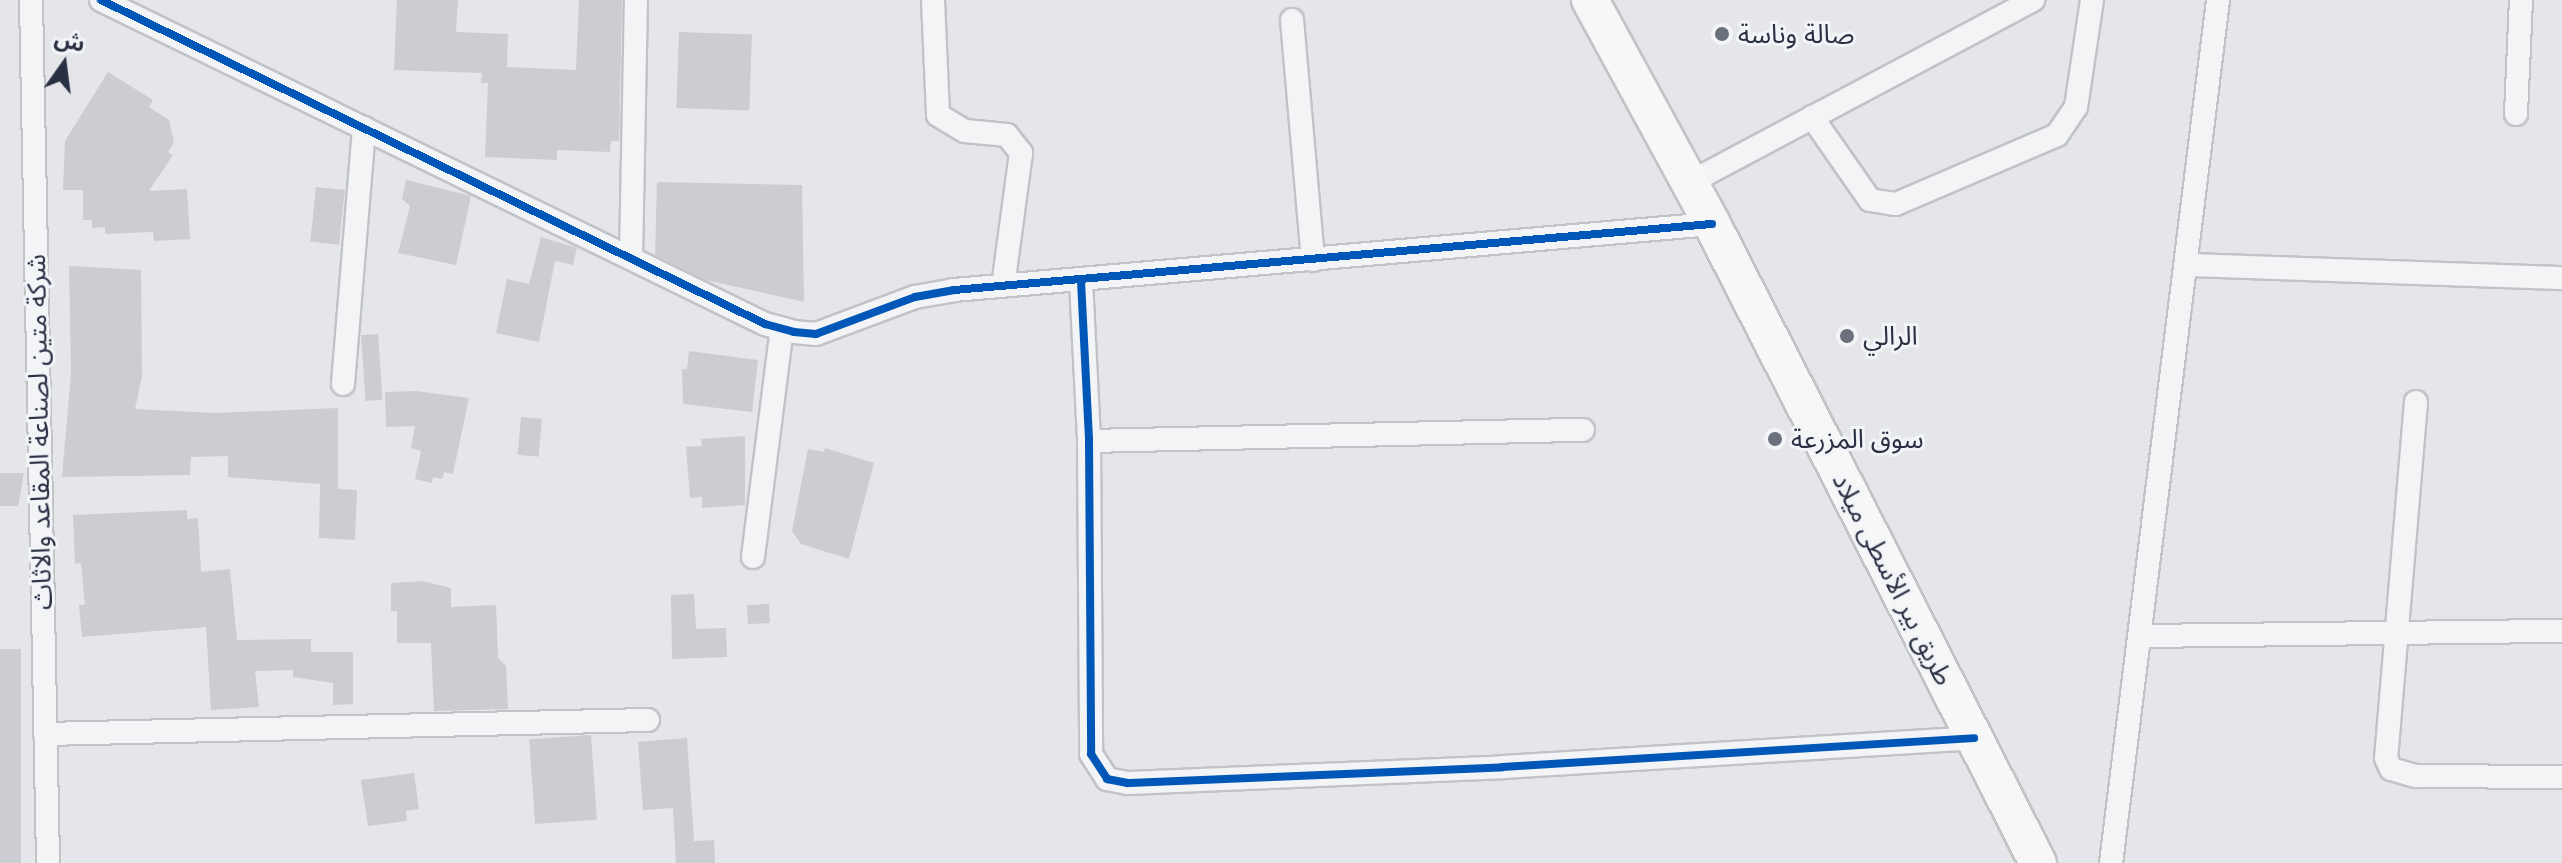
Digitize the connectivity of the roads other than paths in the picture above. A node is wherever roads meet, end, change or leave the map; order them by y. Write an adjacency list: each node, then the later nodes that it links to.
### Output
1 (31, 0): 32 (street, شركة متين لصناعة المقاعد والاثاث)
2 (101, 0): 13 (street)
3 (636, 0): 16 (street)
4 (933, 0): 21 (street)
5 (1590, 0): 14 (main road, طريق بير الأسطى ميلاد)
6 (2033, 0): 12 (street)
7 (2092, 0): 12 (street)
8 (2218, 0): 18 (street)
9 (2521, 0): 11 (street)
10 (1292, 20): 17 (street)
11 (2516, 114)
12 (1812, 117): 14 (street)
13 (364, 128): 16 (street); 23 (street)
14 (1689, 183): 15 (main road, طريق بير الأسطى ميلاد)
15 (1712, 224): 17 (street); 33 (main road, طريق بير الأسطى ميلاد)
16 (631, 258): 22 (street)
17 (1313, 260): 20 (street)
18 (2188, 265): 19 (street); 30 (street)
19 (2562, 278)
20 (1081, 281): 21 (street); 26 (street)
21 (1003, 286): 22 (street)
22 (782, 329): 27 (street)
23 (343, 384)
24 (2416, 402): 29 (street)
25 (1583, 430): 26 (street)
26 (1089, 441): 33 (street)
27 (753, 557)
28 (2562, 631): 29 (street)
29 (2397, 633): 30 (street); 34 (street)
30 (2142, 636): 37 (street)
31 (648, 720): 32 (street)
32 (45, 734): 35 (street, شركة متين لصناعة المقاعد والاثاث)
33 (1974, 738): 36 (main road, طريق بير الأسطى ميلاد)
34 (2562, 777)
35 (48, 863)
36 (2038, 863)
37 (2111, 863)

